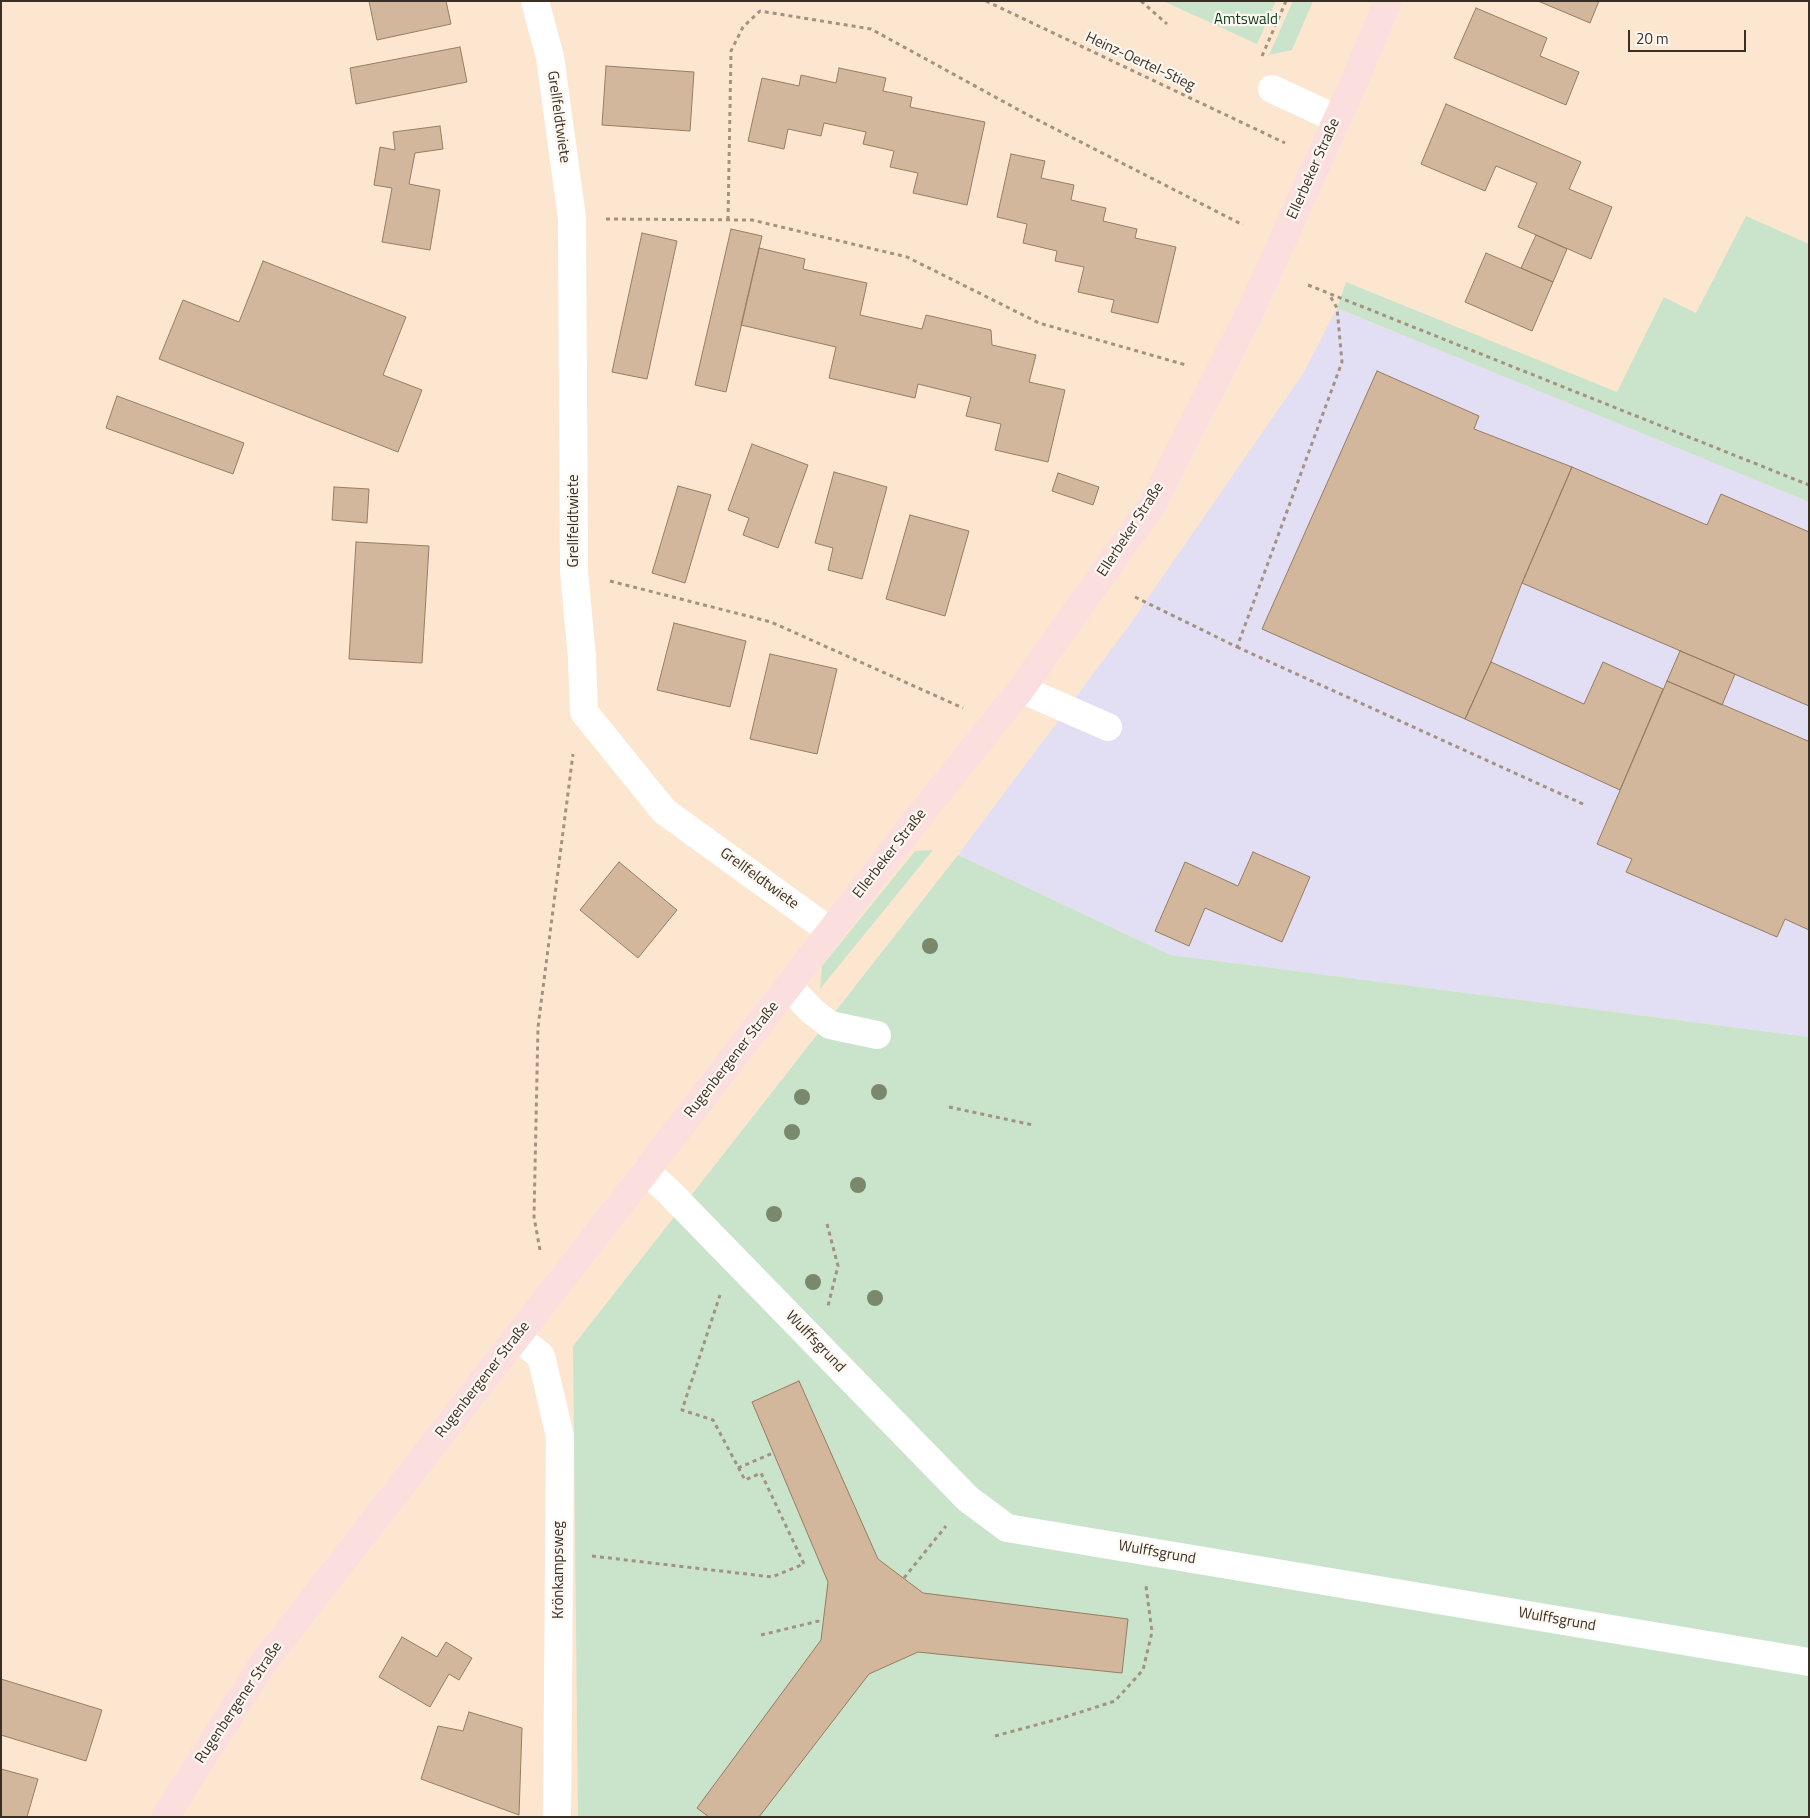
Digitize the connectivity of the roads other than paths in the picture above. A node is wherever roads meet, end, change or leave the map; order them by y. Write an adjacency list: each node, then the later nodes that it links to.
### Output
1 (535, 1): 7 (street, Grellfeldtwiete)
2 (1388, 1): 4 (main road, Ellerbeker Straße)
3 (1272, 89): 4 (street)
4 (1336, 119): 5 (main road, Ellerbeker Straße)
5 (1021, 689): 6 (street); 7 (main road, Ellerbeker Straße)
6 (1108, 727)
7 (822, 942): 8 (main road, Rugenbergener Straße)
8 (789, 987): 9 (street); 10 (main road, Rugenbergener Straße)
9 (877, 1035)
10 (646, 1171): 11 (main road, Rugenbergener Straße); 12 (street, Wulffsgrund)
11 (517, 1337): 13 (main road, Rugenbergener Straße); 14 (street, Krönkampsweg)
12 (1809, 1662)
13 (165, 1817)
14 (557, 1817)

